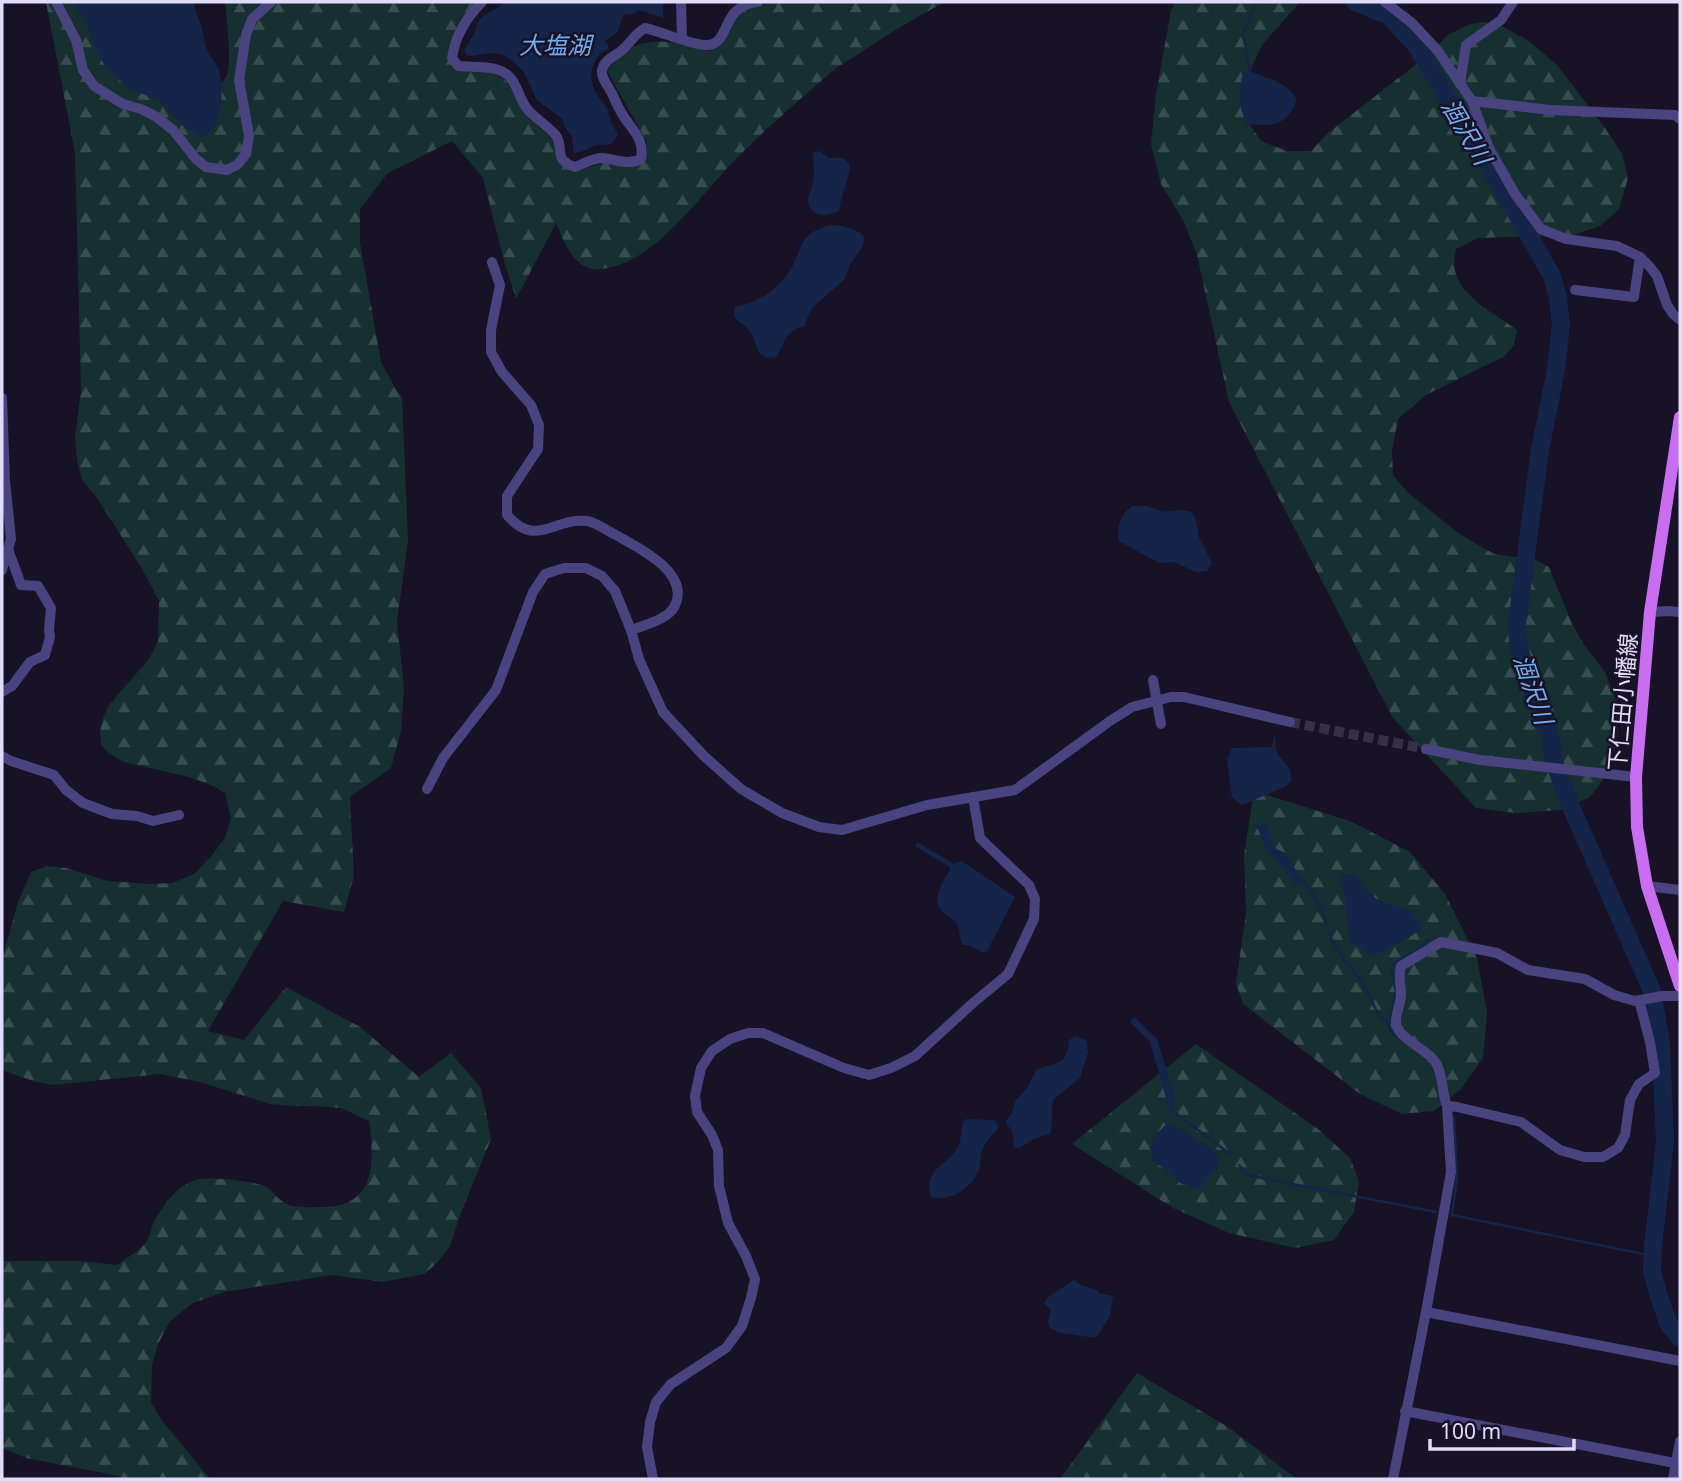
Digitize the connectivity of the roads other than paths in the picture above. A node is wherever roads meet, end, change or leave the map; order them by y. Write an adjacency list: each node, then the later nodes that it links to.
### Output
1 (56, 2): 2 (street)
2 (271, 2)
3 (482, 2): 8 (street)
4 (681, 2): 8 (street)
5 (758, 2): 8 (street)
6 (1385, 2): 9 (street)
7 (1513, 2): 9 (street)
8 (682, 39)
9 (1460, 83): 10 (street)
10 (1472, 101): 11 (street); 12 (street)
11 (1680, 118)
12 (1640, 257): 14 (street); 15 (street)
13 (492, 262): 23 (street)
14 (1575, 290)
15 (1680, 320)
16 (2, 398): 18 (street)
17 (1680, 417): 21 (main road, 下仁田小幡線)
18 (4, 480): 19 (street)
19 (7, 542): 20 (street); 25 (street)
20 (2, 570)
21 (1650, 612): 22 (street); 30 (main road, 下仁田小幡線)
22 (1680, 612)
23 (631, 630): 31 (street); 32 (street)
24 (1153, 680): 27 (street, bridge)
25 (2, 692)
26 (1290, 722): 32 (street)
27 (1161, 724)
28 (1426, 749): 30 (street)
29 (2, 756): 33 (street)
30 (1636, 777): 34 (main road, 下仁田小幡線)
31 (427, 789)
32 (973, 797): 45 (street)
33 (178, 815)
34 (1647, 887): 35 (street); 36 (main road, 下仁田小幡線)
35 (1680, 890)
36 (1680, 986)
37 (1680, 996): 38 (street)
38 (1643, 999): 39 (street); 39 (street)
39 (1447, 1106): 40 (street)
40 (1426, 1312): 41 (street); 42 (street)
41 (1680, 1361)
42 (1405, 1411): 44 (street); 46 (street)
43 (1680, 1441): 44 (street)
44 (1675, 1463): 47 (street)
45 (653, 1479)
46 (1393, 1479)
47 (1673, 1479)

